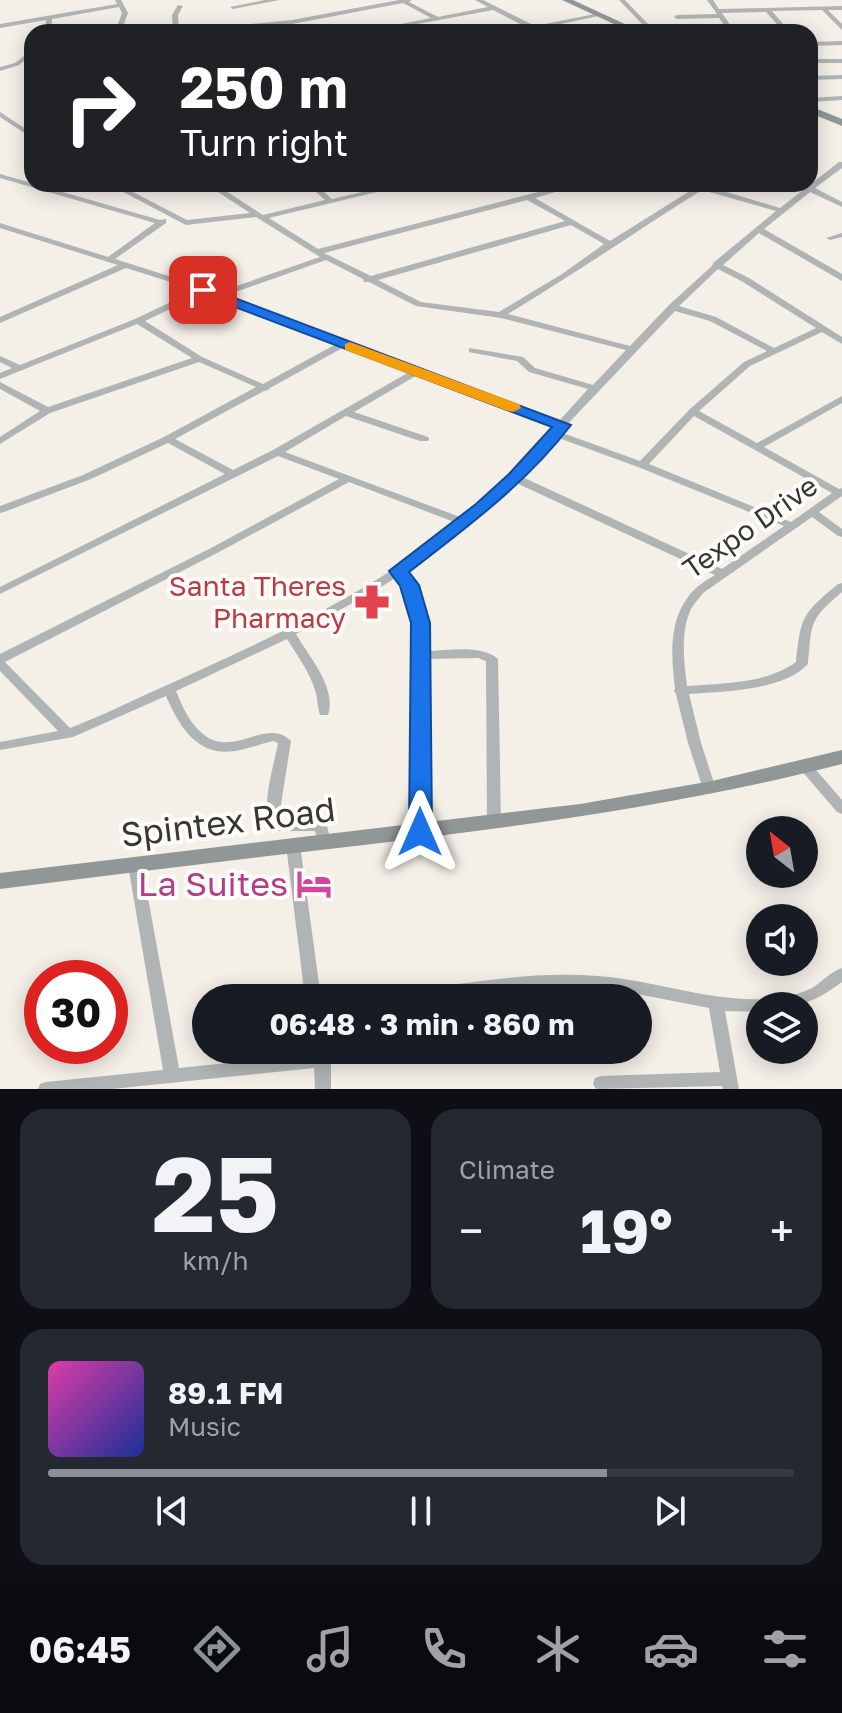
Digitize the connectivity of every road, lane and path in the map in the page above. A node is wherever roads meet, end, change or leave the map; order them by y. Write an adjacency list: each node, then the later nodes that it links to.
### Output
1 (276, 0): 9 (street)
2 (405, 0): 20 (street); 25 (street)
3 (478, 0): 11 (street)
4 (566, 0): 17 (main road)
5 (622, 0): 30 (street)
6 (710, 0): 16 (street)
7 (780, 0): 14 (street)
8 (120, 3): 18 (street); 22 (street)
9 (232, 3): 24 (street)
10 (180, 6): 23 (street)
11 (495, 8): 20 (street); 27 (street)
12 (823, 8): 13 (street); 14 (street); 34 (street)
13 (842, 8)
14 (786, 9): 15 (street)
15 (768, 10): 16 (street); 32 (street)
16 (718, 13): 19 (street); 31 (street)
17 (600, 15): 28 (street); 29 (main road)
18 (49, 17): 21 (street); 33 (street)
19 (677, 17)
20 (437, 19): 26 (street)
21 (49, 24)
22 (122, 24)
23 (176, 24)
24 (236, 24)
25 (278, 24)
26 (409, 24)
27 (526, 24)
28 (554, 24)
29 (619, 24)
30 (645, 24)
31 (726, 24)
32 (780, 24)
33 (0, 26)
34 (842, 28)
35 (842, 43): 36 (street)
36 (818, 44)
37 (24, 58): 40 (street)
38 (818, 61): 39 (street)
39 (842, 61)
40 (0, 69)
41 (842, 77): 42 (street)
42 (818, 78)
43 (842, 98): 44 (street)
44 (818, 100)
45 (818, 112): 47 (main road)
46 (0, 114): 48 (street)
47 (842, 123)
48 (24, 130)
49 (842, 164): 51 (street)
50 (0, 176): 52 (street)
51 (818, 181)
52 (24, 183)
53 (55, 192): 69 (street)
54 (130, 192): 68 (street)
55 (223, 192): 67 (street)
56 (320, 192): 64 (street)
57 (373, 192): 64 (street)
58 (547, 192): 63 (street)
59 (694, 192): 75 (street)
60 (723, 192): 66 (street)
61 (804, 192): 66 (street)
62 (817, 192): 65 (street)
63 (528, 197): 70 (street); 76 (street)
64 (331, 202): 67 (street)
65 (842, 205)
66 (779, 210): 72 (street)
67 (262, 216): 68 (street); 76 (street)
68 (174, 218): 69 (street)
69 (159, 222): 77 (street)
70 (572, 222): 75 (street); 81 (street)
71 (1, 227): 77 (street)
72 (758, 229): 78 (street); 80 (street)
73 (842, 235): 74 (street)
74 (830, 238)
75 (610, 244): 85 (street)
76 (322, 254): 81 (street); 83 (street)
77 (109, 260): 79 (street)
78 (716, 265): 84 (street); 88 (street)
79 (124, 266): 82 (street); 86 (street)
80 (842, 278)
81 (367, 280): 85 (street)
82 (203, 290): 83 (street); 87 (street)
83 (219, 295): 90 (street)
84 (672, 307): 91 (street); 93 (street)
85 (501, 315): 91 (street)
86 (0, 320)
87 (138, 321): 95 (street); 96 (street)
88 (824, 328): 89 (street); 93 (street)
89 (842, 341)
90 (343, 344): 97 (street); 100 (street)
91 (632, 349): 101 (street)
92 (472, 350): 101 (street)
93 (771, 350): 104 (street)
94 (0, 359): 96 (street)
95 (199, 359): 100 (street); 103 (street)
96 (18, 367): 98 (street)
97 (416, 372): 105 (street); 106 (street)
98 (0, 376)
99 (0, 385): 103 (street)
100 (265, 388): 107 (street)
101 (594, 388): 106 (street)
102 (842, 399): 110 (street)
103 (47, 411): 109 (street)
104 (693, 411): 110 (street); 112 (street)
105 (347, 413): 108 (street); 111 (street)
106 (559, 429): 112 (street); 115 (street)
107 (168, 439): 113 (street); 117 (street)
108 (424, 439)
109 (0, 441)
110 (756, 447): 116 (street)
111 (277, 452): 113 (street); 114 (street)
112 (642, 465): 120 (street)
113 (232, 474): 125 (street)
114 (349, 478): 119 (street); 128 (street)
115 (515, 478): 119 (street); 123 (street)
116 (841, 492): 118 (street, Texpo Drive)
117 (0, 510)
118 (811, 511): 120 (street, Texpo Drive); 121 (street)
119 (464, 522): 122 (street)
120 (790, 525): 123 (street, Texpo Drive)
121 (840, 530)
122 (398, 571): 126 (street); 127 (street)
123 (723, 574): 130 (street, Texpo Drive)
124 (842, 586): 130 (street)
125 (0, 591)
126 (289, 633): 129 (street); 131 (street)
127 (421, 655): 138 (street); 139 (street)
128 (0, 662): 132 (street)
129 (169, 689): 132 (street); 140 (street)
130 (680, 691): 136 (street, Texpo Drive)
131 (324, 712)
132 (68, 734): 133 (street)
133 (0, 746)
134 (842, 757): 135 (main road, Spintex Road)
135 (806, 767): 136 (main road, Spintex Road); 137 (street)
136 (709, 789): 138 (main road, Spintex Road)
137 (842, 809)
138 (494, 822): 139 (main road, Spintex Road)
139 (420, 832): 140 (main road, Spintex Road)
140 (324, 842): 141 (main road, Spintex Road)
141 (293, 845): 142 (main road, Spintex Road); 145 (street)
142 (135, 865): 143 (main road, Spintex Road); 152 (street)
143 (0, 881)
144 (842, 974): 149 (street)
145 (311, 984)
146 (517, 984): 147 (street)
147 (613, 984)
148 (652, 990): 149 (street)
149 (716, 1006): 154 (street)
150 (251, 1064): 152 (street)
151 (322, 1064): 156 (street)
152 (172, 1074): 155 (street)
153 (601, 1083): 154 (street)
154 (730, 1084)
155 (46, 1089)
156 (323, 1089)

